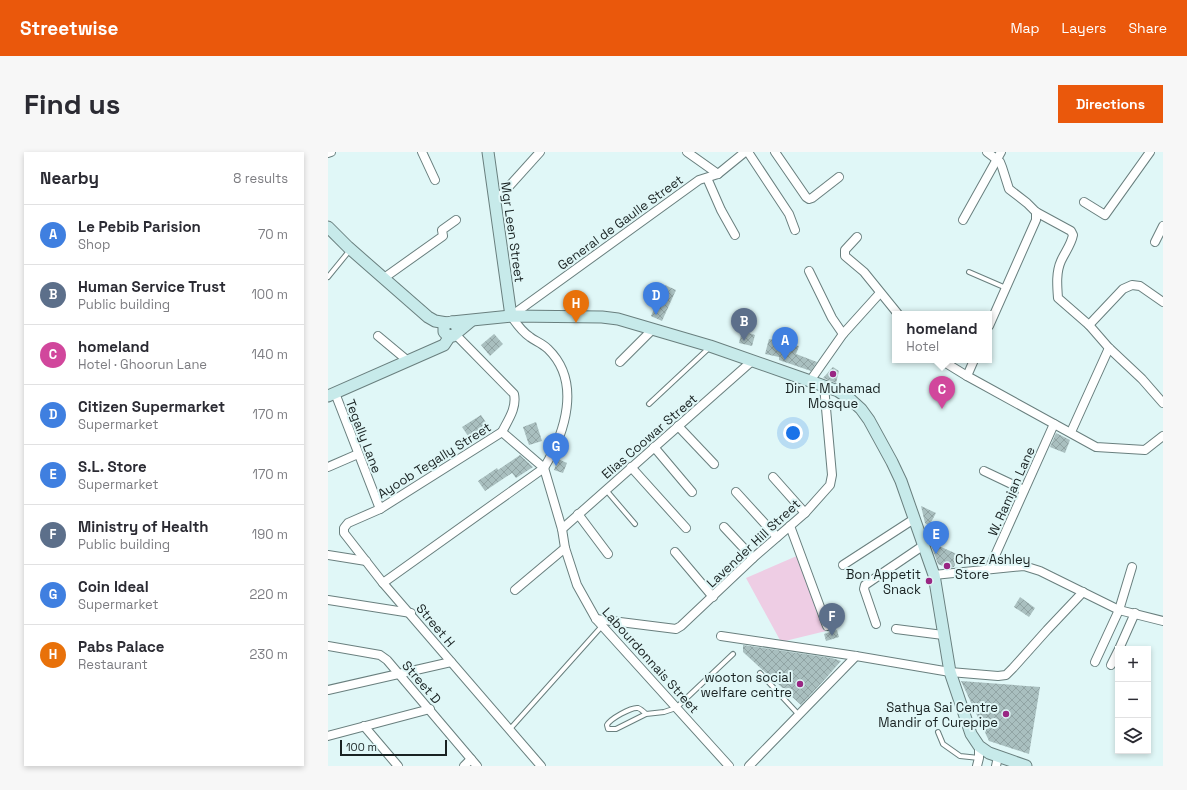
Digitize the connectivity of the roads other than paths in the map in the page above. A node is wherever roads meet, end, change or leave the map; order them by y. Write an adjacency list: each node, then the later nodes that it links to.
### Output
1 (331, 152): 12 (street)
2 (422, 152): 17 (street)
3 (488, 152): 18 (main road, Mgr Leen Street)
4 (540, 152): 18 (street)
5 (687, 152): 14 (street)
6 (745, 152): 14 (street, General de Gaulle Street)
7 (748, 152): 25 (street)
8 (775, 152): 15 (street)
9 (987, 152): 13 (street)
10 (1001, 152): 13 (street)
11 (1150, 152): 19 (street)
12 (328, 153)
13 (996, 159): 20 (street); 22 (street)
14 (718, 174): 16 (street, General de Gaulle Street)
15 (839, 177)
16 (707, 178): 26 (street); 38 (street, General de Gaulle Street)
17 (435, 180)
18 (495, 202): 38 (main road, Mgr Leen Street)
19 (1084, 202)
20 (1036, 212): 34 (street); 40 (street)
21 (456, 220): 33 (street)
22 (963, 220)
23 (328, 227): 29 (main road)
24 (1163, 227): 28 (street)
25 (795, 230)
26 (734, 235)
27 (857, 237): 35 (street)
28 (1155, 242)
29 (351, 250): 32 (lane); 33 (main road)
30 (809, 271): 43 (street)
31 (969, 272): 34 (lane)
32 (328, 277)
33 (384, 278): 41 (main road)
34 (1006, 288): 39 (street)
35 (880, 293): 37 (street); 43 (street)
36 (1163, 302): 40 (street)
37 (895, 311)
38 (511, 316): 41 (main road); 42 (main road); 68 (street)
39 (992, 319)
40 (1089, 325): 46 (street)
41 (452, 329): 47 (main road); 60 (street)
42 (653, 329): 45 (main road); 49 (street)
43 (843, 334): 53 (street)
44 (378, 336): 47 (street)
45 (710, 346): 48 (main road); 57 (lane)
46 (1109, 348): 56 (street); 61 (street)
47 (408, 361): 55 (main road)
48 (752, 361): 53 (main road); 59 (street, Elias Coowar Street)
49 (620, 362)
50 (946, 363): 52 (street)
51 (973, 363): 52 (street)
52 (967, 376): 58 (street)
53 (810, 380): 54 (main road)
54 (824, 386): 76 (street, Lavender Hill Street); 78 (main road)
55 (331, 395): 64 (street, Tegally Lane)
56 (1163, 403)
57 (649, 404)
58 (1054, 424): 61 (street); 72 (street, W. Ramjan Lane)
59 (678, 426): 63 (street, Elias Coowar Street); 65 (street)
60 (502, 432): 68 (street); 75 (street, Ayoob Tegally Street)
61 (1071, 432): 62 (street)
62 (1163, 436)
63 (654, 448): 67 (street, Elias Coowar Street); 73 (street)
64 (358, 454): 66 (street); 75 (street, Tegally Lane)
65 (714, 464)
66 (328, 467)
67 (631, 467): 71 (street, Elias Coowar Street); 82 (street)
68 (544, 468): 83 (street, Labourdonnais Street); 96 (street)
69 (984, 471): 72 (street)
70 (772, 477): 76 (street)
71 (606, 490): 77 (street, Elias Coowar Street); 79 (lane)
72 (1024, 490): 94 (street, W. Ramjan Lane)
73 (692, 492)
74 (736, 492): 84 (street)
75 (380, 509): 91 (street, Street H)
76 (804, 513): 80 (street, Lavender Hill Street)
77 (578, 514): 83 (street, Elias Coowar Street); 88 (street)
78 (914, 518): 85 (main road); 92 (street)
79 (635, 524)
80 (790, 526): 84 (street, Lavender Hill Street); 108 (street)
81 (724, 527): 90 (street)
82 (686, 528)
83 (562, 529): 86 (street, Labourdonnais Street)
84 (777, 537): 90 (street, Lavender Hill Street)
85 (924, 545): 95 (main road); 106 (street)
86 (565, 548): 97 (street); 104 (street, Labourdonnais Street)
87 (675, 552): 99 (street)
88 (608, 554)
89 (328, 555): 91 (street)
90 (753, 558): 99 (street, Lavender Hill Street)
91 (366, 561): 96 (street, Street H)
92 (843, 565)
93 (1132, 567): 101 (street)
94 (989, 569): 95 (street); 98 (street)
95 (934, 575): 110 (main road)
96 (384, 583): 102 (street, Street H)
97 (515, 590)
98 (1083, 592): 101 (street); 120 (street)
99 (713, 597): 104 (street, Lavender Hill Street)
100 (328, 600): 102 (street)
101 (1119, 610): 103 (street); 118 (street)
102 (411, 613): 117 (street, Street H)
103 (1135, 613): 105 (street); 113 (street)
104 (596, 619): 107 (street, Labourdonnais Street)
105 (1163, 621)
106 (876, 624)
107 (602, 626): 124 (street, Labourdonnais Street); 129 (lane)
108 (827, 626)
109 (896, 629): 110 (street)
110 (943, 635): 120 (main road)
111 (721, 636): 115 (street)
112 (328, 646): 121 (street, Street D)
113 (1120, 646)
114 (733, 654): 124 (lane)
115 (856, 656): 120 (street); 127 (street)
116 (1115, 656): 119 (street)
117 (451, 662): 121 (street); 129 (street, Street H)
118 (1094, 662)
119 (1111, 665)
120 (950, 672): 132 (main road)
121 (399, 673): 123 (street); 125 (street, Street D)
122 (760, 673): 127 (lane)
123 (328, 690)
124 (676, 708): 126 (lane); 140 (street, Labourdonnais Street)
125 (430, 709): 128 (street); 133 (street, Street D)
126 (646, 714): 126 (lane)
127 (799, 715): 141 (street)
128 (364, 726): 131 (street); 136 (street)
129 (510, 729): 139 (street, Street H)
130 (938, 732): 135 (lane)
131 (328, 736)
132 (979, 746): 134 (main road); 135 (street)
133 (472, 759): 137 (street); 138 (street, Street D)
134 (997, 761): 142 (main road)
135 (978, 762)
136 (398, 766)
137 (464, 766)
138 (478, 766)
139 (541, 766)
140 (729, 766)
141 (749, 766)
142 (1026, 766)

